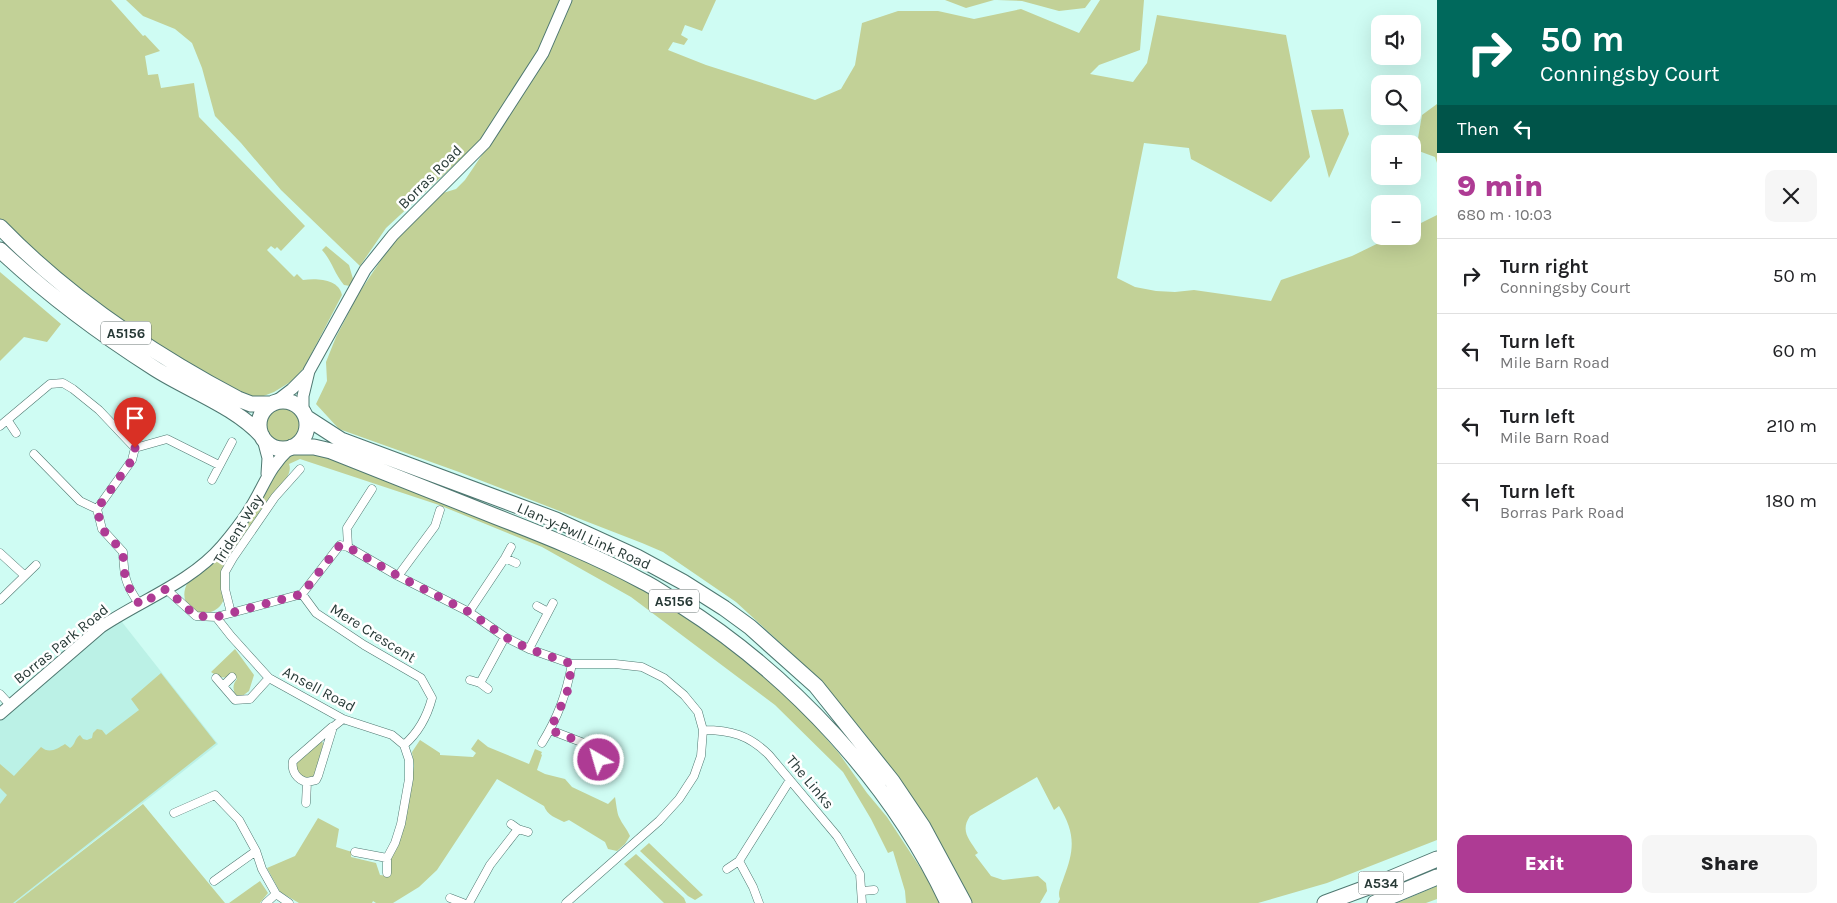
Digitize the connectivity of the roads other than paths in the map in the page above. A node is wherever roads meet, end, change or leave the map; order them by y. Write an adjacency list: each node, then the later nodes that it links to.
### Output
1 (566, 0): 4 (street, Borras Road)
2 (0, 227): 5 (highway, A5156)
3 (0, 250): 10 (highway, A5156)
4 (310, 371): 5 (street, Borras Road); 6 (street, Borras Road)
5 (273, 403): 6 (highway); 10 (highway)
6 (305, 414): 13 (highway); 90 (highway, Llan-y-Pwll Link Road / A5156)
7 (8, 420): 8 (street); 9 (street); 12 (street)
8 (0, 426)
9 (16, 433)
10 (263, 437): 13 (highway); 17 (street)
11 (232, 442): 15 (street)
12 (135, 448): 15 (street); 20 (street)
13 (291, 448): 17 (street, Borras Park Road); 89 (highway, Llan-y-Pwll Link Road / A5156)
14 (34, 454): 20 (street)
15 (219, 465): 18 (street)
16 (300, 469): 38 (street, Trident Way)
17 (267, 475): 30 (street, Borras Park Road)
18 (212, 480)
19 (372, 489): 22 (street)
20 (97, 509): 34 (street)
21 (440, 510): 29 (street)
22 (348, 547): 29 (street); 31 (street)
23 (511, 547): 25 (street)
24 (0, 553): 28 (street)
25 (505, 558): 26 (street); 36 (street)
26 (516, 563)
27 (36, 565): 28 (street)
28 (24, 575): 32 (street)
29 (398, 576): 36 (street)
30 (166, 589): 34 (street, Borras Park Road); 39 (street)
31 (302, 594): 38 (street); 58 (street, Mere Crescent)
32 (0, 600)
33 (553, 603): 37 (street)
34 (140, 605): 51 (street, Borras Park Road)
35 (537, 606): 37 (street)
36 (469, 612): 40 (street)
37 (548, 612): 41 (street)
38 (231, 613): 39 (street)
39 (216, 617): 45 (street, Ansell Road)
40 (505, 637): 41 (street); 47 (street)
41 (529, 649): 42 (street)
42 (572, 664): 55 (street); 56 (street)
43 (232, 677): 48 (street)
44 (216, 678): 48 (street)
45 (269, 678): 48 (street); 53 (street, Ansell Road)
46 (470, 680): 47 (street)
47 (480, 684): 49 (street)
48 (223, 686)
49 (488, 689)
50 (0, 694): 51 (street)
51 (10, 705): 52 (street, Borras Park Road)
52 (0, 714)
53 (343, 719): 54 (street); 58 (street, Ansell Road)
54 (332, 727): 61 (street); 61 (street)
55 (550, 730): 57 (street); 59 (street)
56 (704, 730): 60 (street, The Links); 86 (street)
57 (542, 743)
58 (404, 745): 71 (street)
59 (599, 760)
60 (790, 780): 73 (street); 79 (street, The Links)
61 (307, 782): 64 (street)
62 (216, 786): 63 (street)
63 (215, 795): 65 (street); 69 (street)
64 (306, 803)
65 (174, 813)
66 (511, 824): 67 (street)
67 (518, 829): 68 (street); 85 (street)
68 (528, 832)
69 (256, 851): 77 (street); 80 (street)
70 (355, 852): 71 (street)
71 (387, 858): 75 (street)
72 (1437, 859): 91 (highway, A534)
73 (738, 861): 74 (street); 87 (street)
74 (727, 869)
75 (387, 873)
76 (1437, 876): 92 (highway, A534)
77 (214, 881)
78 (874, 890): 79 (street)
79 (862, 891): 88 (street, The Links)
80 (276, 894): 82 (street); 83 (street)
81 (450, 898): 84 (street)
82 (266, 903)
83 (289, 903)
84 (463, 903)
85 (469, 903)
86 (566, 903)
87 (759, 903)
88 (862, 903)
89 (948, 903)
90 (964, 903)
91 (1324, 903)
92 (1375, 903)

